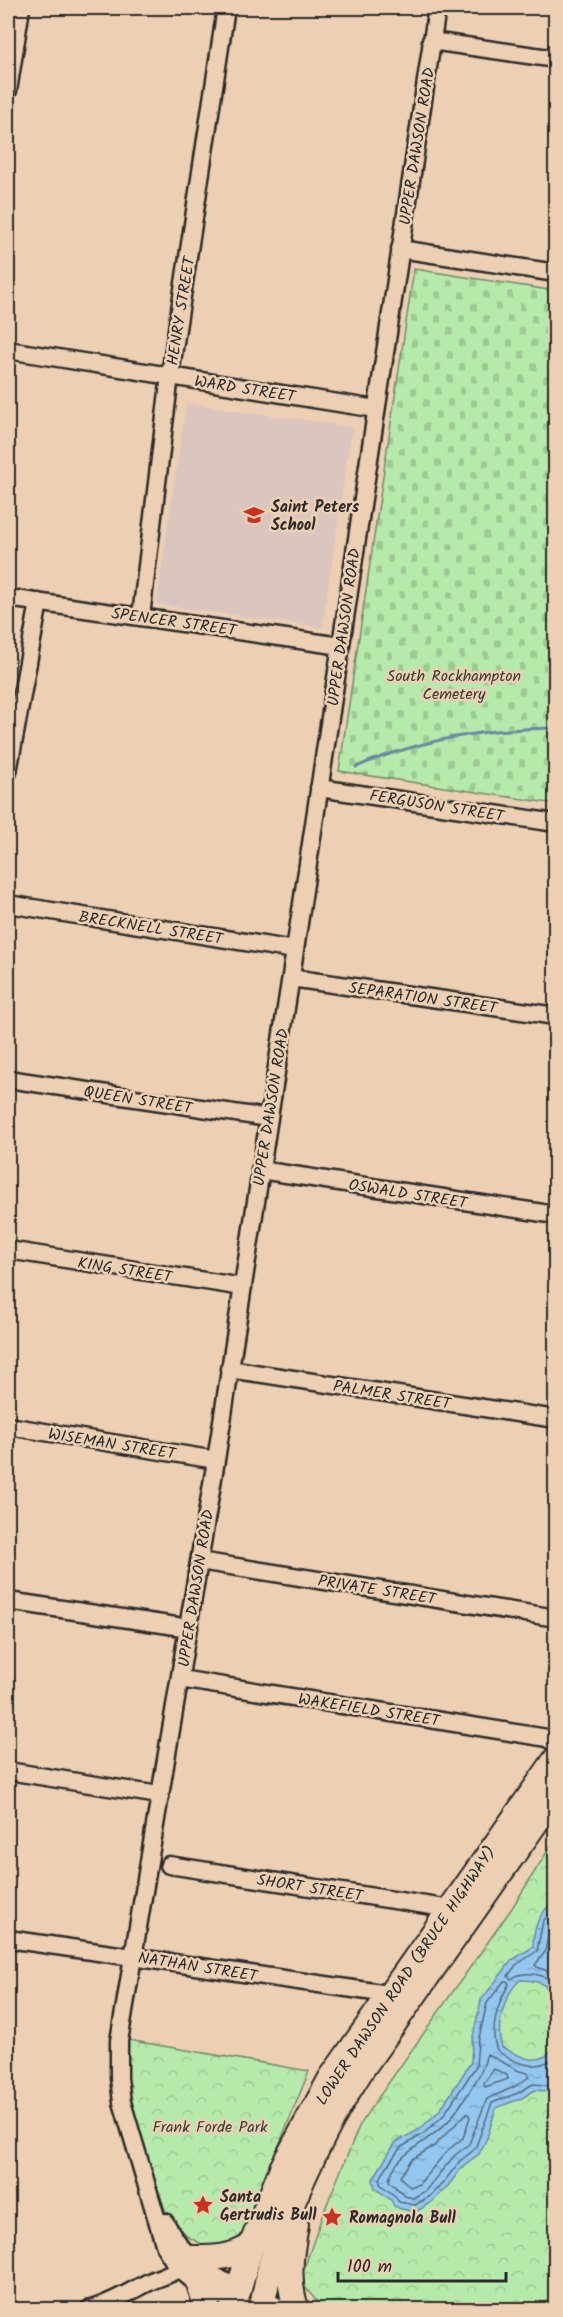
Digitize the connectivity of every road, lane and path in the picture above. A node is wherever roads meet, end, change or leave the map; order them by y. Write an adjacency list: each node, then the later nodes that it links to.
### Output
1 (21, 8): 6 (street)
2 (226, 8): 10 (street, HENRY STREET)
3 (435, 8): 4 (street, UPPER DAWSON ROAD)
4 (431, 41): 5 (street); 7 (street, UPPER DAWSON ROAD)
5 (555, 59)
6 (8, 91)
7 (400, 249): 8 (street); 11 (street, UPPER DAWSON ROAD)
8 (555, 273)
9 (8, 350): 10 (street, WARD STREET)
10 (170, 375): 11 (street, WARD STREET); 14 (street, HENRY STREET)
11 (376, 410): 15 (street, UPPER DAWSON ROAD)
12 (8, 598): 13 (street, SPENCER STREET)
13 (39, 602): 14 (street, SPENCER STREET); 16 (street)
14 (141, 616): 15 (street, SPENCER STREET)
15 (341, 646): 17 (street, UPPER DAWSON ROAD)
16 (8, 772)
17 (320, 788): 18 (street, FERGUSON STREET); 20 (street, UPPER DAWSON ROAD)
18 (555, 823)
19 (8, 904): 20 (street, BRECKNELL STREET)
20 (295, 950): 21 (street, UPPER DAWSON ROAD)
21 (291, 978): 22 (street, SEPARATION STREET); 24 (street, UPPER DAWSON ROAD)
22 (555, 1016)
23 (8, 1079): 24 (street, QUEEN STREET)
24 (268, 1118): 25 (street, UPPER DAWSON ROAD)
25 (260, 1170): 26 (street, OSWALD STREET); 28 (street, UPPER DAWSON ROAD)
26 (555, 1215)
27 (8, 1250): 28 (street, KING STREET)
28 (243, 1287): 29 (street, UPPER DAWSON ROAD)
29 (230, 1369): 30 (street, PALMER STREET); 32 (street, UPPER DAWSON ROAD)
30 (555, 1419)
31 (8, 1426): 32 (street, WISEMAN STREET)
32 (216, 1460): 33 (street, UPPER DAWSON ROAD)
33 (199, 1561): 35 (street, PRIVATE STREET); 36 (street, UPPER DAWSON ROAD)
34 (8, 1601): 36 (street)
35 (555, 1618)
36 (189, 1628): 37 (street, UPPER DAWSON ROAD)
37 (180, 1679): 38 (street, WAKEFIELD STREET); 42 (street, UPPER DAWSON ROAD)
38 (555, 1744)
39 (555, 1759): 44 (highway, LOWER DAWSON ROAD (BRUCE HIGHWAY))
40 (8, 1771): 42 (street)
41 (555, 1794): 48 (highway, LOWER DAWSON ROAD (BRUCE HIGHWAY))
42 (159, 1795): 46 (street, UPPER DAWSON ROAD)
43 (168, 1865): 44 (street, SHORT STREET)
44 (451, 1909): 47 (highway, LOWER DAWSON ROAD (BRUCE HIGHWAY))
45 (8, 1939): 46 (street, NATHAN STREET)
46 (133, 1956): 47 (street, NATHAN STREET); 49 (street, UPPER DAWSON ROAD)
47 (388, 1994): 50 (highway, LOWER DAWSON ROAD (BRUCE HIGHWAY))
48 (308, 2164): 55 (highway, LOWER DAWSON ROAD (BRUCE HIGHWAY)); 57 (highway)
49 (153, 2203): 51 (street, UPPER DAWSON ROAD); 52 (street, UPPER DAWSON ROAD)
50 (251, 2246): 52 (highway); 55 (highway, LOWER DAWSON ROAD (BRUCE HIGHWAY))
51 (165, 2247): 52 (street, UPPER DAWSON ROAD); 53 (street)
52 (183, 2263): 53 (street); 54 (street, UPPER DAWSON ROAD); 55 (street, UPPER DAWSON ROAD)
53 (149, 2282): 56 (street)
54 (204, 2298): 55 (street, UPPER DAWSON ROAD)
55 (252, 2304)
56 (88, 2310)
57 (297, 2310)

